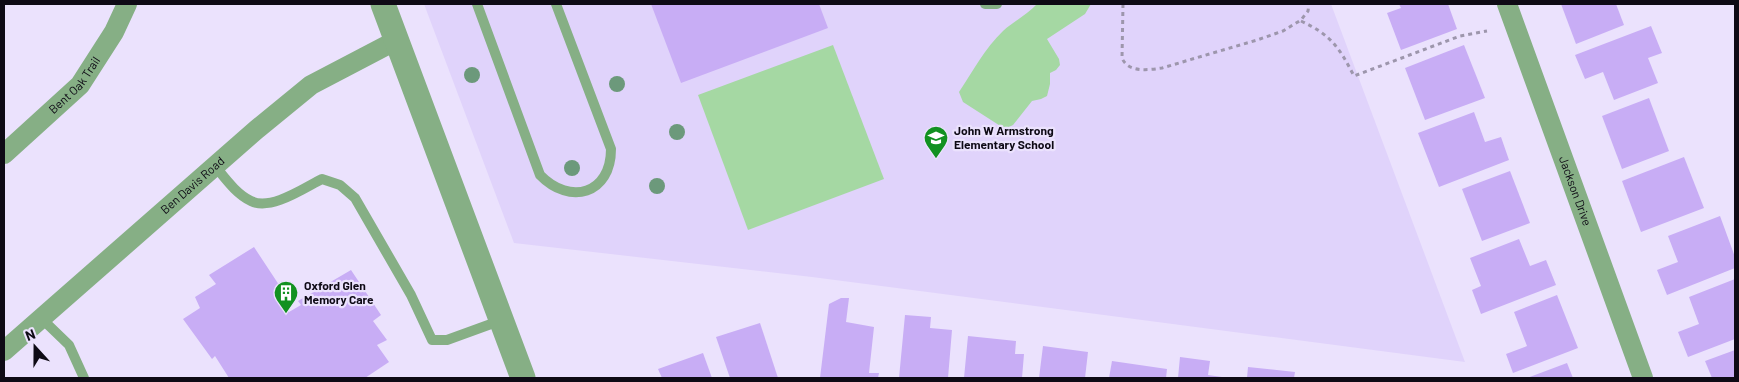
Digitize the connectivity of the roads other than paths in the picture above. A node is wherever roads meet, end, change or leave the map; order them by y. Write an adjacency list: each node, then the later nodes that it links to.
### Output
1 (127, 4): 9 (street, Bent Oak Trail)
2 (382, 4): 8 (street)
3 (477, 4): 4 (lane)
4 (556, 4)
5 (985, 4): 6 (lane)
6 (997, 4)
7 (1507, 4): 16 (street, Jackson Drive)
8 (397, 40): 10 (street, Ben Davis Road); 12 (street)
9 (4, 154)
10 (215, 166): 11 (street, Ben Davis Road); 12 (lane)
11 (41, 318): 13 (street, Ben Davis Road); 14 (lane)
12 (502, 320): 15 (street)
13 (4, 351)
14 (84, 378)
15 (524, 378)
16 (1643, 378)

